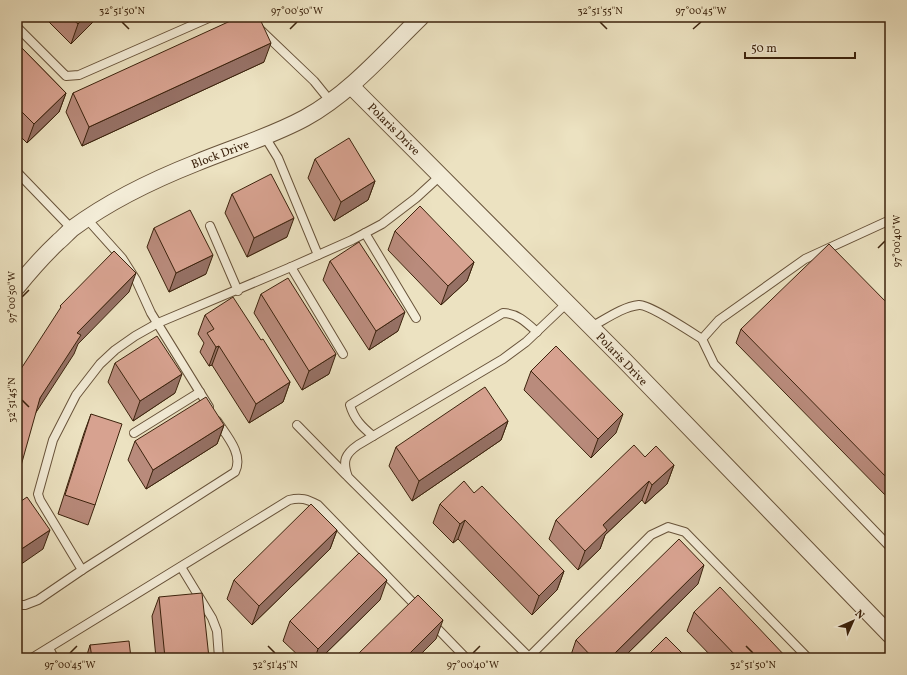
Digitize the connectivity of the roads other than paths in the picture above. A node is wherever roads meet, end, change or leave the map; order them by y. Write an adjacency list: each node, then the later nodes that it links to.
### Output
1 (211, 17): 4 (lane)
2 (247, 17): 6 (lane)
3 (421, 17): 5 (street, Block Drive)
4 (17, 27)
5 (351, 86): 6 (street, Block Drive); 9 (street, Polaris Drive)
6 (331, 102): 7 (street, Block Drive)
7 (265, 137): 10 (street, Block Drive); 15 (lane)
8 (17, 172): 13 (lane)
9 (440, 176): 14 (lane); 19 (street, Polaris Drive)
10 (87, 219): 13 (street, Block Drive); 21 (lane)
11 (890, 220): 24 (lane)
12 (210, 226): 18 (lane)
13 (72, 228): 17 (street, Block Drive)
14 (365, 233): 15 (lane); 20 (lane)
15 (318, 255): 16 (lane)
16 (292, 267): 18 (lane); 25 (lane)
17 (17, 287)
18 (238, 291): 21 (lane)
19 (567, 303): 22 (street, Polaris Drive); 23 (lane)
20 (416, 318)
21 (158, 324): 26 (lane); 33 (lane)
22 (591, 326): 24 (lane); 35 (street, Polaris Drive)
23 (537, 332): 29 (lane); 29 (lane)
24 (702, 339): 31 (lane)
25 (343, 354)
26 (200, 392): 28 (lane); 33 (lane)
27 (298, 425): 30 (lane)
28 (134, 433)
29 (373, 436): 30 (lane)
30 (348, 476): 41 (lane)
31 (890, 547)
32 (181, 567): 36 (lane); 39 (lane); 40 (lane)
33 (82, 570): 34 (lane)
34 (17, 605)
35 (890, 635)
36 (49, 648): 37 (lane); 38 (lane)
37 (32, 658)
38 (54, 658)
39 (220, 658)
40 (466, 658)
41 (529, 658): 42 (lane)
42 (808, 658)

